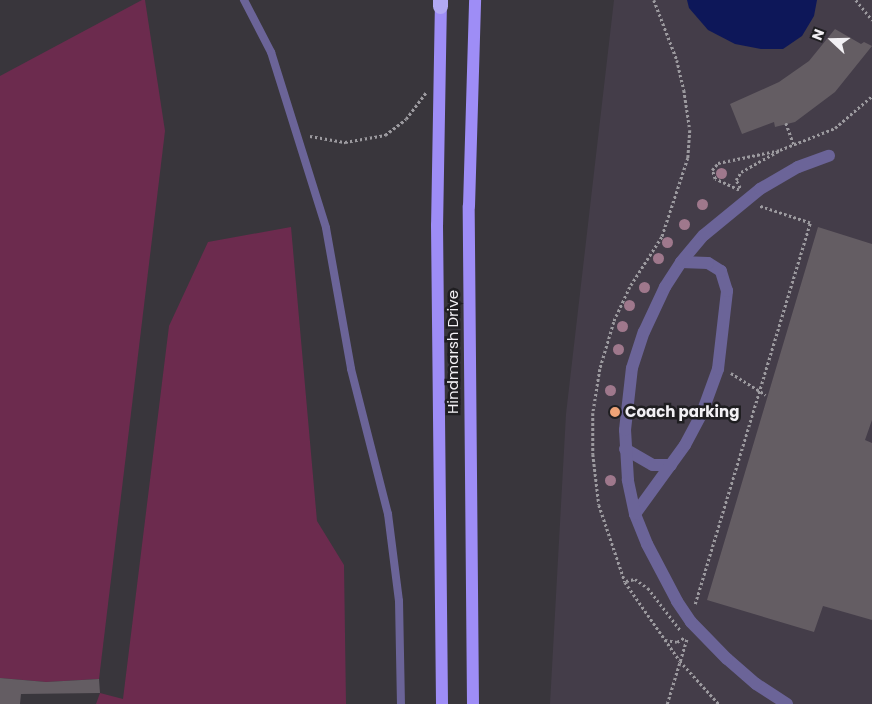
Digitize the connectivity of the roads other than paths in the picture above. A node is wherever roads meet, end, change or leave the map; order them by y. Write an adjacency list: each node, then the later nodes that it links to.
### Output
1 (244, 0): 10 (lane)
2 (475, 0): 12 (main road, Hindmarsh Drive)
3 (441, 2): 11 (main road, Hindmarsh Drive)
4 (830, 156): 5 (street)
5 (682, 262): 6 (street); 7 (street)
6 (625, 449): 7 (street); 8 (street)
7 (671, 465): 8 (street)
8 (635, 514): 9 (street)
9 (773, 701): 13 (street)
10 (401, 704)
11 (442, 704)
12 (473, 704)
13 (787, 704)

